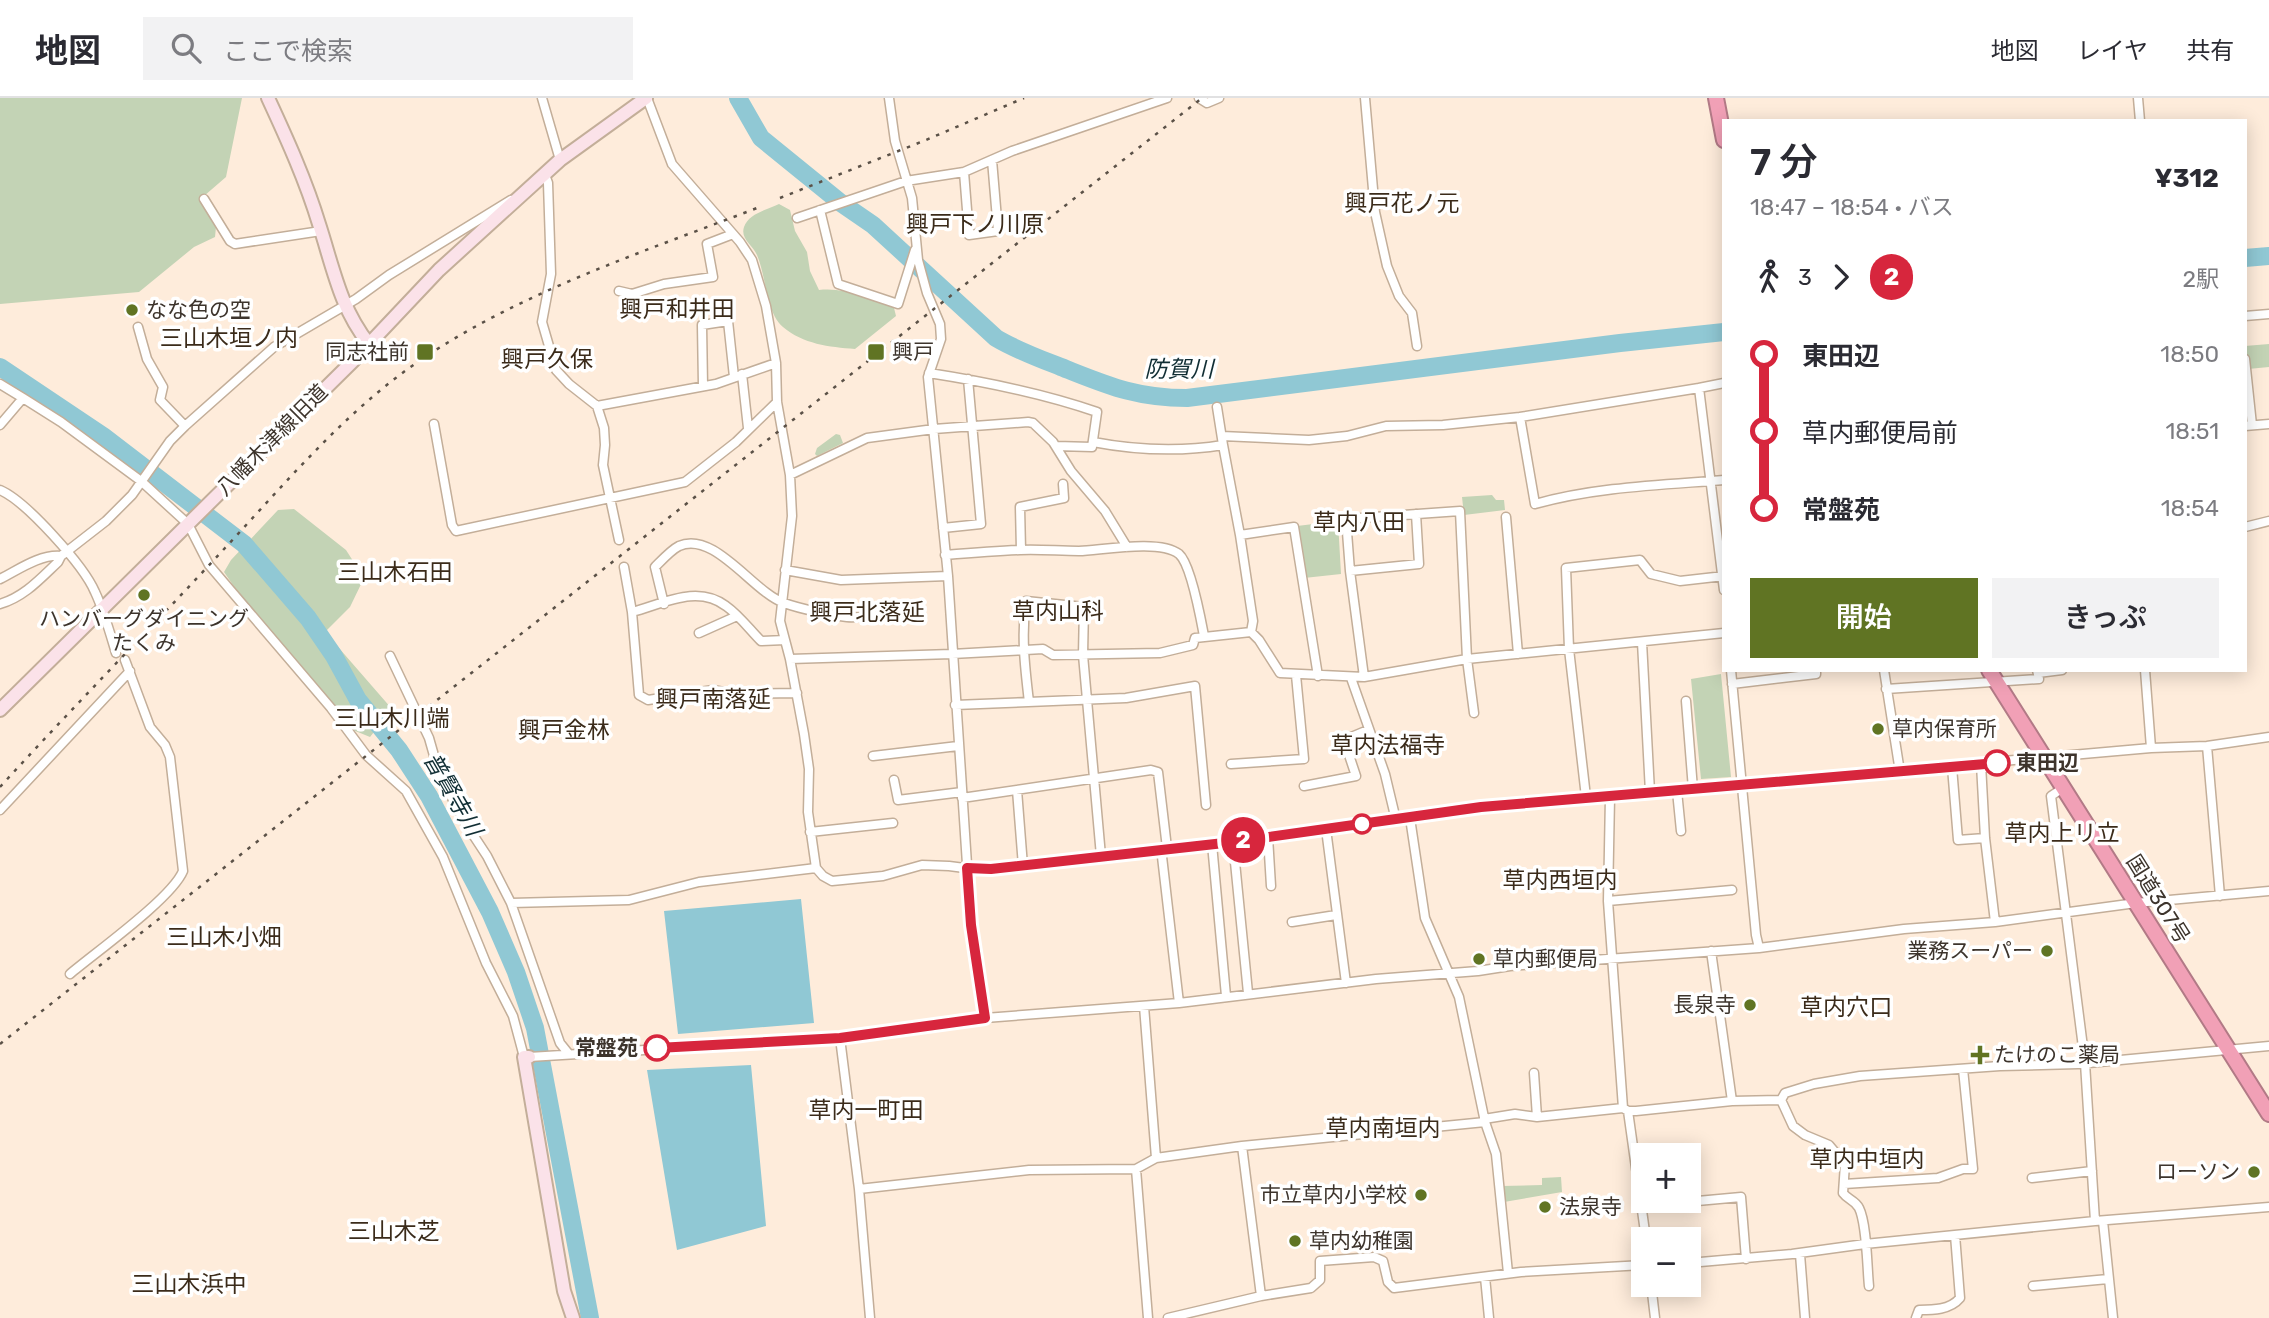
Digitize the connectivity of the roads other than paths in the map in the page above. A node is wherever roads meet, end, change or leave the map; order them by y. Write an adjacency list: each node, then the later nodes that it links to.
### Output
1 (268, 98): 22 (street)
2 (542, 98): 13 (street)
3 (646, 98): 13 (street, 八幡木津線旧道); 23 (street)
4 (889, 98): 17 (street)
5 (1199, 98): 6 (street)
6 (1219, 98)
7 (1365, 98): 31 (street)
8 (1716, 98): 12 (highway)
9 (2138, 98): 11 (street)
10 (1163, 99): 14 (street)
11 (2140, 119)
12 (1722, 130)
13 (560, 160): 16 (street, 八幡木津線旧道)
14 (992, 160): 15 (street); 15 (street)
15 (964, 172): 17 (street)
16 (545, 175): 18 (street, 八幡木津線旧道); 43 (street)
17 (906, 181): 20 (street); 24 (street)
18 (523, 195): 26 (street); 30 (street, 八幡木津線旧道)
19 (204, 199): 22 (street)
20 (820, 210): 21 (street); 24 (street)
21 (797, 218)
22 (321, 231): 26 (street)
23 (733, 234): 25 (street); 32 (street)
24 (916, 245): 33 (street)
25 (619, 291)
26 (345, 305): 30 (street); 50 (street)
27 (2269, 314): 28 (street)
28 (2247, 316)
29 (138, 327): 50 (street)
30 (369, 344): 67 (street, 八幡木津線旧道)
31 (1417, 346)
32 (776, 363): 34 (street); 42 (street)
33 (929, 373): 35 (street); 53 (street)
34 (738, 376): 38 (street); 38 (street); 52 (street)
35 (968, 379): 51 (street); 55 (street)
36 (1722, 383): 39 (street)
37 (0, 384): 41 (street)
38 (703, 386): 43 (street)
39 (1699, 388): 45 (street); 60 (street)
40 (2247, 392): 49 (street)
41 (23, 398): 48 (street); 58 (street)
42 (777, 402): 52 (street); 57 (street)
43 (597, 405): 63 (street)
44 (1217, 407): 54 (street)
45 (1520, 417): 54 (street); 60 (street)
46 (434, 424): 63 (street)
47 (2269, 424): 49 (street)
48 (0, 425)
49 (2249, 425)
50 (185, 426): 58 (street)
51 (972, 426): 53 (street); 56 (street); 69 (street)
52 (748, 428): 63 (street)
53 (934, 429): 57 (street); 69 (street)
54 (1222, 440): 55 (street); 70 (street)
55 (1093, 442): 56 (street)
56 (1056, 446): 72 (street)
57 (790, 475): 78 (street)
58 (142, 480): 67 (street); 74 (street)
59 (1722, 480): 60 (street)
60 (1710, 481): 77 (street)
61 (1063, 484): 73 (street)
62 (0, 490): 74 (street)
63 (610, 500): 71 (street)
64 (1416, 514): 79 (street); 79 (street); 104 (street)
65 (1506, 517): 100 (street)
66 (2269, 521): 68 (street)
67 (189, 522): 86 (street, 八幡木津線旧道); 192 (street)
68 (2247, 526)
69 (943, 528): 75 (street)
70 (1240, 535): 90 (street); 113 (street)
71 (619, 540)
72 (1127, 547): 73 (street); 93 (street)
73 (1021, 550): 75 (street)
74 (63, 554): 82 (street); 84 (street); 86 (street)
75 (945, 555): 80 (street)
76 (624, 567): 87 (street)
77 (1722, 569)
78 (785, 570): 80 (street); 83 (street)
79 (1350, 571): 115 (street)
80 (948, 576): 99 (street)
81 (1722, 576): 96 (street)
82 (0, 579)
83 (782, 603): 85 (street); 88 (street); 94 (street)
84 (0, 604)
85 (664, 604): 87 (street); 89 (street)
86 (101, 609): 98 (street); 124 (street, 八幡木津線旧道)
87 (632, 612): 119 (street)
88 (891, 614)
89 (737, 616): 91 (street); 94 (street)
90 (1251, 632): 93 (street); 112 (street)
91 (699, 633)
92 (1722, 633): 95 (street)
93 (1204, 636): 101 (street)
94 (785, 640): 103 (street)
95 (1642, 642): 96 (street); 145 (street)
96 (1569, 649): 100 (street); 147 (street)
97 (1023, 650): 99 (street); 101 (street); 101 (street); 122 (street)
98 (116, 653)
99 (952, 654): 103 (street); 123 (street)
100 (1518, 654): 104 (street)
101 (1083, 655): 120 (street)
102 (390, 656): 171 (street)
103 (790, 659): 119 (street)
104 (1467, 659): 115 (street); 125 (street)
105 (125, 660): 106 (street)
106 (130, 671): 150 (street); 181 (street)
107 (1731, 672): 117 (street)
108 (1816, 672): 117 (street)
109 (1884, 672): 118 (street)
110 (2038, 672): 114 (street)
111 (2145, 672): 130 (street)
112 (1296, 675): 113 (street); 133 (street)
113 (1318, 676): 116 (street)
114 (1992, 676): 118 (street); 132 (highway, 国道307号)
115 (1364, 677): 116 (street)
116 (1352, 678): 126 (street)
117 (1732, 684): 139 (street)
118 (1886, 689): 136 (street)
119 (797, 693): 156 (street)
120 (1088, 699): 122 (street); 137 (street); 149 (street)
121 (1686, 701): 142 (street)
122 (1029, 702): 123 (street)
123 (955, 705): 128 (street)
124 (0, 710)
125 (1474, 713)
126 (1368, 730): 140 (street); 152 (street)
127 (2269, 737): 129 (street)
128 (958, 746): 131 (street); 146 (street)
129 (2207, 746): 130 (street); 169 (street)
130 (2151, 748): 132 (street)
131 (873, 756)
132 (2045, 758): 134 (street); 141 (highway, 国道307号)
133 (1231, 764)
134 (1981, 764): 135 (street); 158 (street)
135 (1952, 767): 136 (street); 158 (street)
136 (1900, 772): 139 (street)
137 (1094, 779): 143 (street); 161 (street); 162 (street)
138 (894, 780): 146 (street)
139 (1741, 784): 142 (street); 177 (street)
140 (1304, 786)
141 (2063, 788): 172 (highway, 国道307号); 173 (street)
142 (1693, 789): 144 (street)
143 (1017, 790): 146 (street); 163 (street)
144 (1677, 791): 145 (street); 155 (street)
145 (1650, 792): 148 (street)
146 (962, 795): 165 (street)
147 (1586, 797): 148 (street); 151 (street)
148 (1610, 797): 170 (street)
149 (1206, 806)
150 (0, 810)
151 (1410, 818): 152 (street); 180 (street)
152 (1396, 820): 154 (street)
153 (893, 823): 156 (street)
154 (1326, 829): 157 (street); 174 (street)
155 (1681, 831)
156 (810, 832): 164 (street)
157 (1268, 837): 159 (street); 166 (street)
158 (1985, 838): 176 (street)
159 (1233, 842): 160 (street); 183 (street)
160 (1212, 844): 161 (street); 184 (street)
161 (1164, 848): 162 (street); 185 (street)
162 (1101, 856): 163 (street)
163 (1023, 866): 165 (street)
164 (816, 868): 165 (street); 171 (street)
165 (967, 868): 187 (street)
166 (1271, 886)
167 (1732, 890): 170 (street)
168 (2269, 891): 169 (street)
169 (2220, 896): 172 (street)
170 (1608, 901): 179 (street)
171 (511, 903): 191 (street)
172 (2136, 903): 173 (street); 190 (highway, 国道307号)
173 (2066, 913): 176 (street); 193 (street)
174 (1336, 915): 175 (street); 182 (street)
175 (1292, 922)
176 (1995, 922): 177 (street)
177 (1759, 948): 178 (street)
178 (1711, 951): 179 (street); 197 (street)
179 (1612, 958): 180 (street); 198 (street)
180 (1450, 973): 182 (street); 201 (street)
181 (70, 974)
182 (1346, 983): 183 (street)
183 (1248, 993): 184 (street)
184 (1226, 996): 185 (street)
185 (1179, 1003): 186 (street)
186 (1144, 1006): 187 (street); 204 (street)
187 (985, 1018): 188 (street)
188 (840, 1038): 191 (street); 209 (street)
189 (2269, 1046): 190 (street)
190 (2229, 1051): 193 (street); 199 (highway, 国道307号)
191 (568, 1053): 192 (street)
192 (527, 1057): 226 (street)
193 (2085, 1063): 194 (street); 206 (street)
194 (1964, 1069): 196 (street); 208 (street)
195 (1534, 1073): 200 (street)
196 (1781, 1100): 197 (street); 208 (street)
197 (1732, 1101): 198 (street)
198 (1625, 1110): 200 (street); 202 (street)
199 (2269, 1114)
200 (1537, 1116): 201 (street)
201 (1484, 1120): 203 (street); 219 (street)
202 (1631, 1143)
203 (1242, 1146): 204 (street); 224 (street)
204 (1156, 1158): 205 (street)
205 (1136, 1169): 209 (street); 228 (street)
206 (2092, 1171): 207 (street); 212 (street)
207 (2032, 1178)
208 (1844, 1184): 214 (street)
209 (859, 1189): 227 (street)
210 (1701, 1201): 216 (street)
211 (2269, 1207): 212 (street)
212 (2099, 1221): 213 (street); 221 (street)
213 (1955, 1235): 214 (street); 233 (street)
214 (1865, 1244): 215 (street); 222 (street)
215 (1800, 1254): 216 (street); 232 (street)
216 (1746, 1259): 217 (street)
217 (1701, 1262)
218 (1631, 1266): 219 (street)
219 (1508, 1273): 220 (street)
220 (1485, 1277): 224 (street); 230 (street)
221 (2108, 1279): 223 (street); 234 (street)
222 (1869, 1286)
223 (2032, 1286)
224 (1261, 1296): 229 (street)
225 (1652, 1297): 231 (street)
226 (573, 1318)
227 (870, 1318)
228 (1148, 1318)
229 (1168, 1318)
230 (1489, 1318)
231 (1654, 1318)
232 (1805, 1318)
233 (1916, 1318)
234 (2113, 1318)

